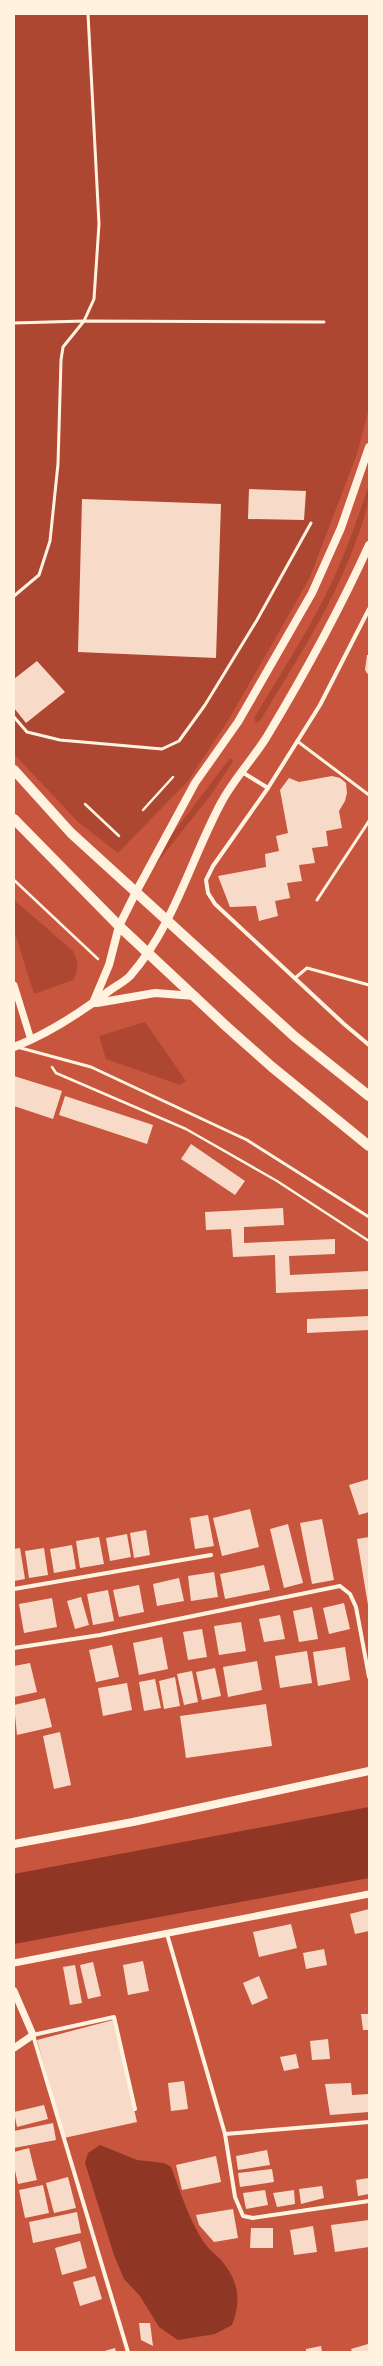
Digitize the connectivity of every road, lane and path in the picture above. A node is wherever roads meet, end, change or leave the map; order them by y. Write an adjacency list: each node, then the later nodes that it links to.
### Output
1 (88, 14): 2 (lane)
2 (84, 321): 3 (lane); 4 (lane); 8 (lane)
3 (324, 322)
4 (14, 323)
5 (369, 447): 23 (main road)
6 (311, 523): 10 (lane)
7 (369, 545): 13 (main road)
8 (14, 596)
9 (369, 609): 11 (street)
10 (14, 718)
11 (297, 741): 15 (street); 16 (lane)
12 (14, 770): 23 (main road)
13 (242, 772): 15 (street); 25 (main road)
14 (173, 777): 18 (path)
15 (268, 788): 29 (street)
16 (369, 795)
17 (85, 804): 21 (path)
18 (144, 810)
19 (14, 820): 26 (main road)
20 (369, 821): 24 (lane)
21 (119, 836)
22 (14, 880): 28 (path)
23 (136, 892): 25 (main road); 26 (main road)
24 (317, 900)
25 (168, 921): 27 (main road); 38 (main road)
26 (119, 926): 27 (main road); 33 (main road)
27 (149, 951): 32 (main road); 33 (main road)
28 (98, 960)
29 (295, 978): 31 (lane); 35 (street)
30 (14, 985): 34 (street)
31 (369, 985)
32 (195, 996): 33 (main road); 39 (main road)
33 (92, 1004): 34 (main road)
34 (31, 1040): 36 (main road)
35 (369, 1045)
36 (15, 1047): 37 (lane)
37 (43, 1054): 40 (lane); 41 (path)
38 (369, 1096)
39 (369, 1146)
40 (369, 1217)
41 (369, 1241)
42 (211, 1555): 43 (street)
43 (14, 1589)
44 (14, 1648): 45 (street)
45 (369, 1676)
46 (369, 1771): 47 (main road)
47 (14, 1844)
48 (369, 1894): 49 (street)
49 (167, 1934): 50 (street); 56 (street)
50 (14, 1963)
51 (14, 1991): 52 (street)
52 (33, 2035): 53 (street); 54 (street); 58 (street)
53 (14, 2048)
54 (136, 2109)
55 (369, 2122): 56 (street)
56 (225, 2134): 57 (street)
57 (369, 2201)
58 (128, 2352)

